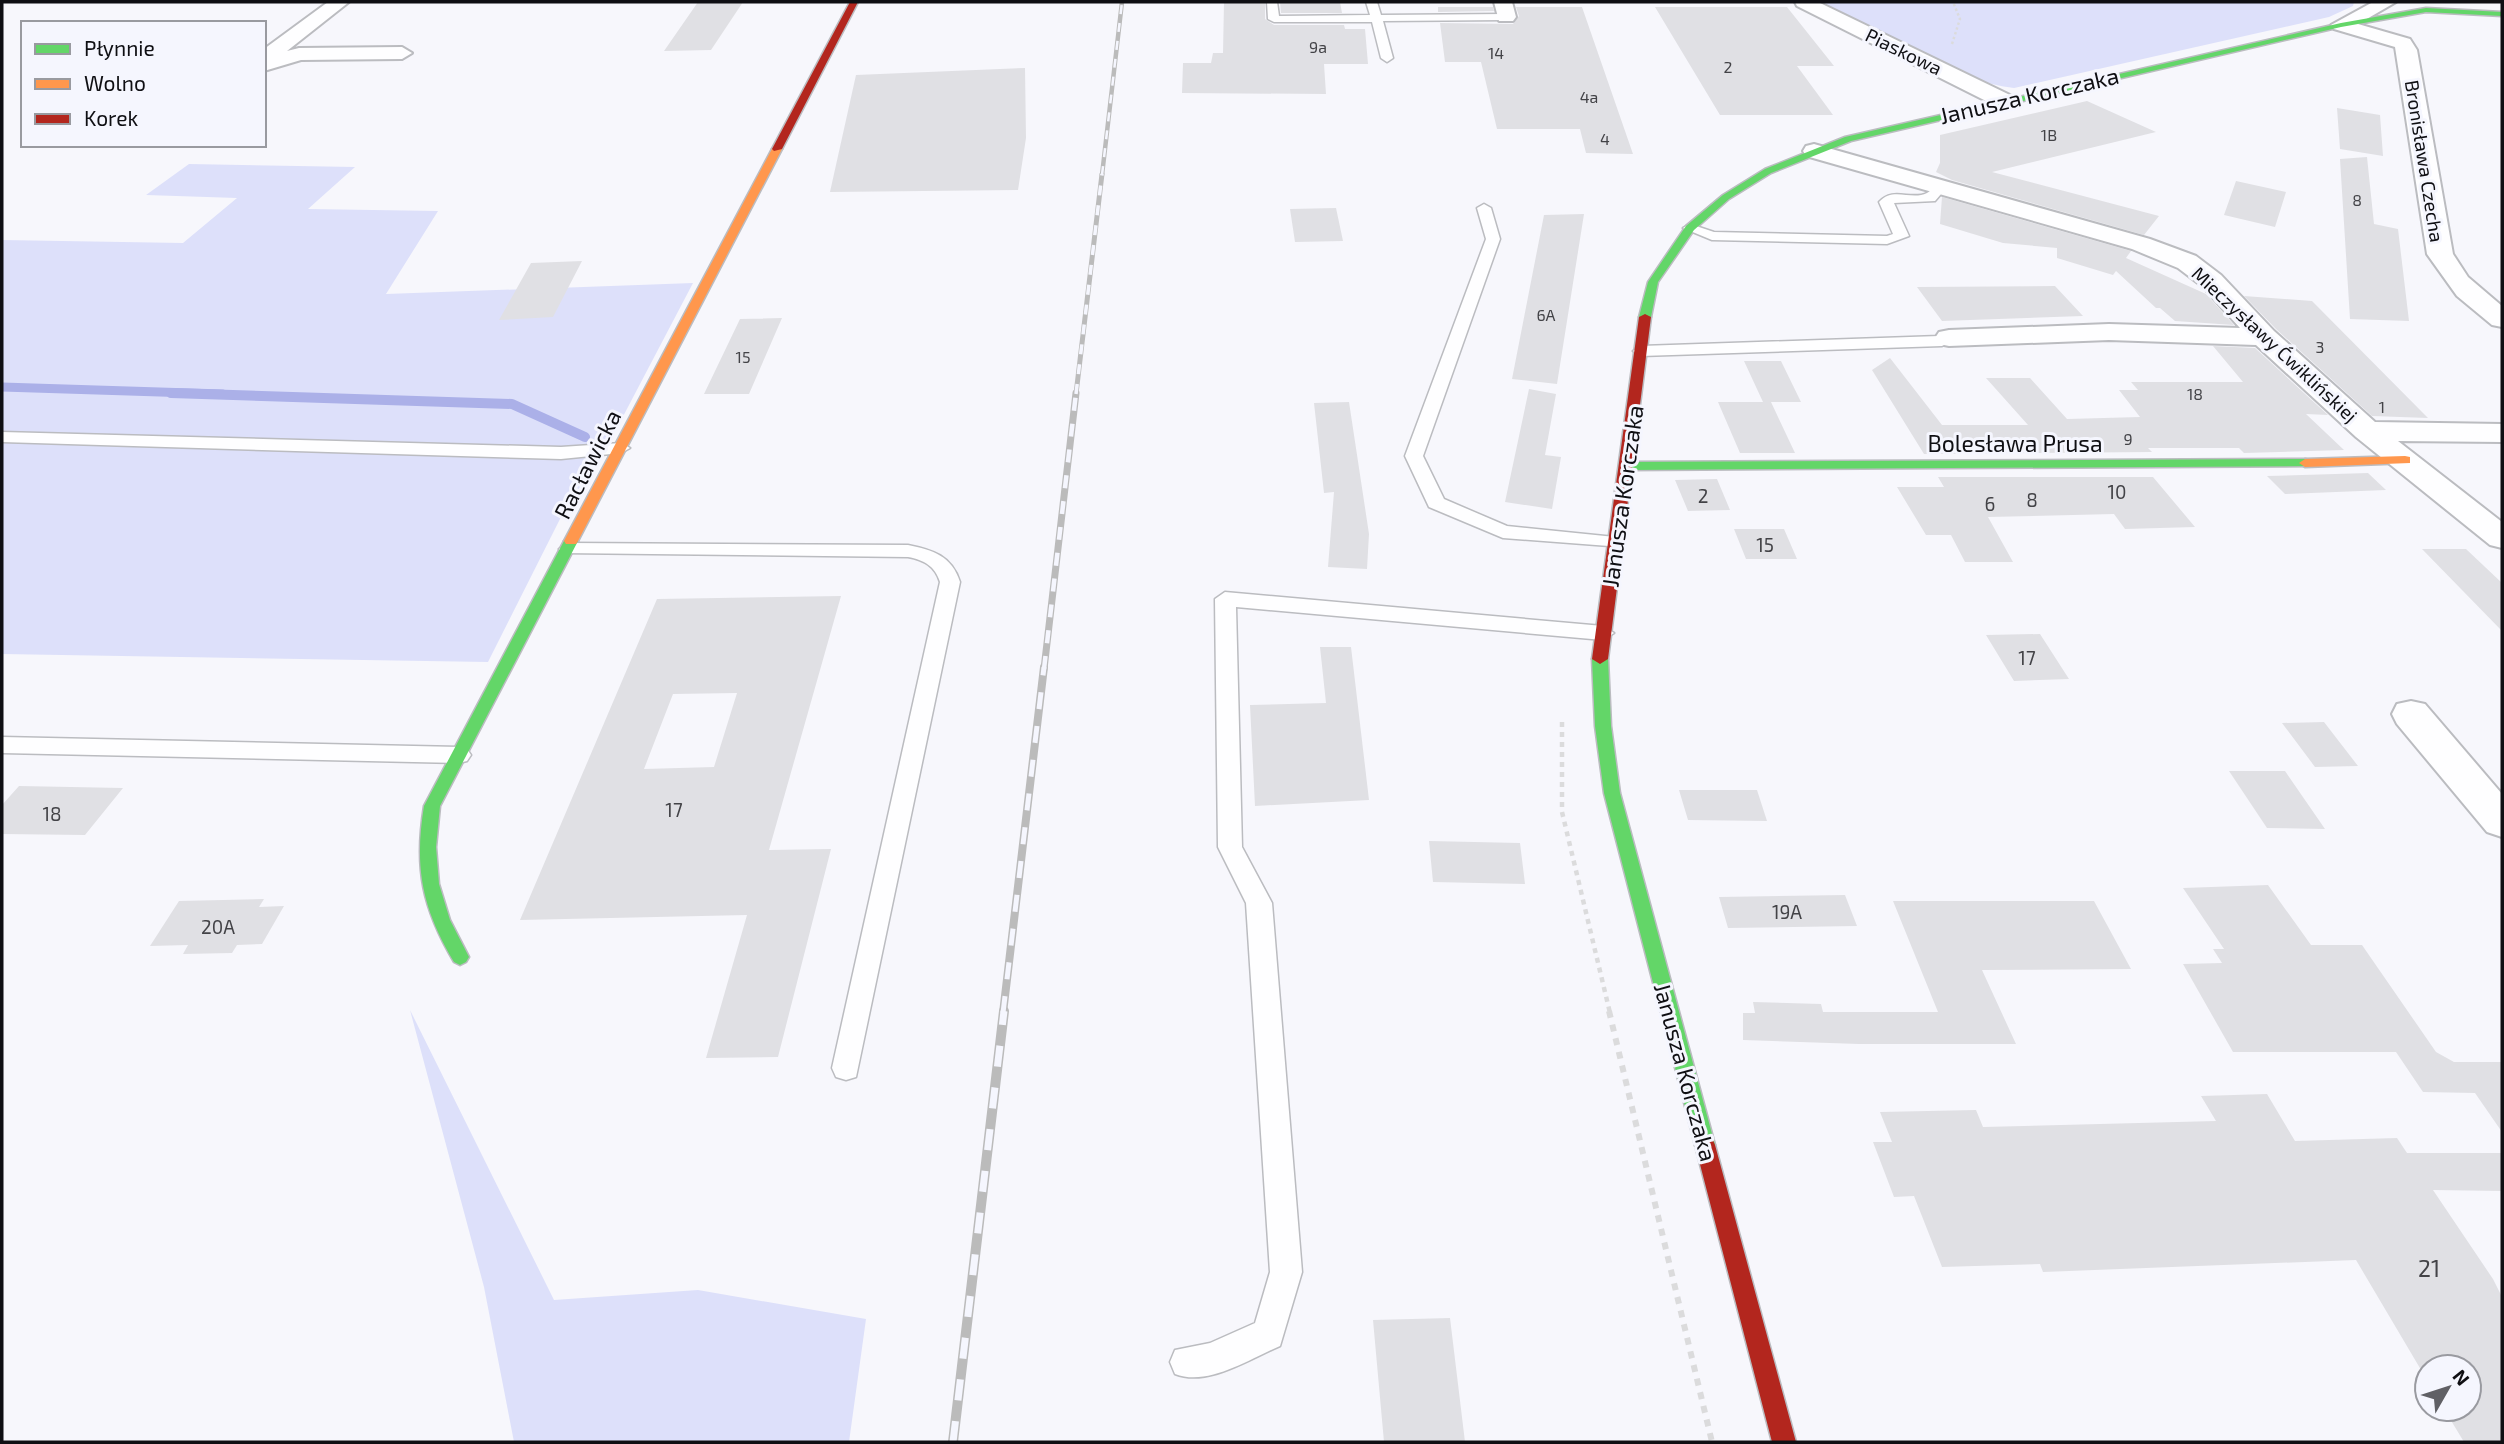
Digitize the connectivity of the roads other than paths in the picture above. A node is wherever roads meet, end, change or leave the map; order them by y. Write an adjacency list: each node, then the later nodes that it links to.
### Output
1 (340, 2): 15 (street)
2 (854, 2): 30 (street, Racławicka)
3 (1272, 2): 12 (lane)
4 (1373, 2): 12 (lane)
5 (1804, 2): 18 (street, Piaskowa)
6 (2477, 2): 9 (street)
7 (2379, 4): 13 (street, Janusza Korczaka)
8 (2431, 6): 11 (street, Janusza Korczaka); 13 (street, Janusza Korczaka)
9 (2502, 7)
10 (1504, 10): 12 (lane)
11 (2502, 14)
12 (1378, 19): 16 (lane)
13 (2341, 25): 18 (street, Janusza Korczaka); 23 (street, Bronisława Czecha)
14 (402, 53): 17 (street)
15 (266, 58)
16 (1387, 58)
17 (266, 64)
18 (2004, 101): 19 (street, Janusza Korczaka)
19 (1814, 151): 20 (street, Mieczysławy Ćwiklińskiej); 22 (street, Janusza Korczaka)
20 (1940, 187): 22 (lane); 24 (street, Mieczysławy Ćwiklińskiej)
21 (1484, 208): 34 (lane)
22 (1690, 228): 26 (street, Janusza Korczaka)
23 (2502, 319)
24 (2264, 337): 25 (street); 27 (street, Mieczysławy Ćwiklińskiej)
25 (1949, 338): 26 (lane)
26 (1641, 351): 32 (street, Janusza Korczaka)
27 (2367, 431): 28 (street); 31 (street, Mieczysławy Ćwiklińskiej)
28 (2502, 433)
29 (2, 437): 30 (lane)
30 (621, 448): 35 (street, Racławicka)
31 (2405, 460): 32 (street, Bolesława Prusa); 33 (street, Mieczysławy Ćwiklińskiej)
32 (1626, 466): 34 (street, Janusza Korczaka)
33 (2502, 538)
34 (1615, 543): 36 (street, Janusza Korczaka)
35 (569, 549): 39 (street, Racławicka); 42 (lane)
36 (1603, 633): 43 (lane); 44 (street, Janusza Korczaka)
37 (2411, 714): 40 (street)
38 (2, 745): 39 (lane)
39 (459, 755): 41 (street, Racławicka)
40 (2502, 821)
41 (460, 957)
42 (846, 1069)
43 (1187, 1363)
44 (1783, 1442)

